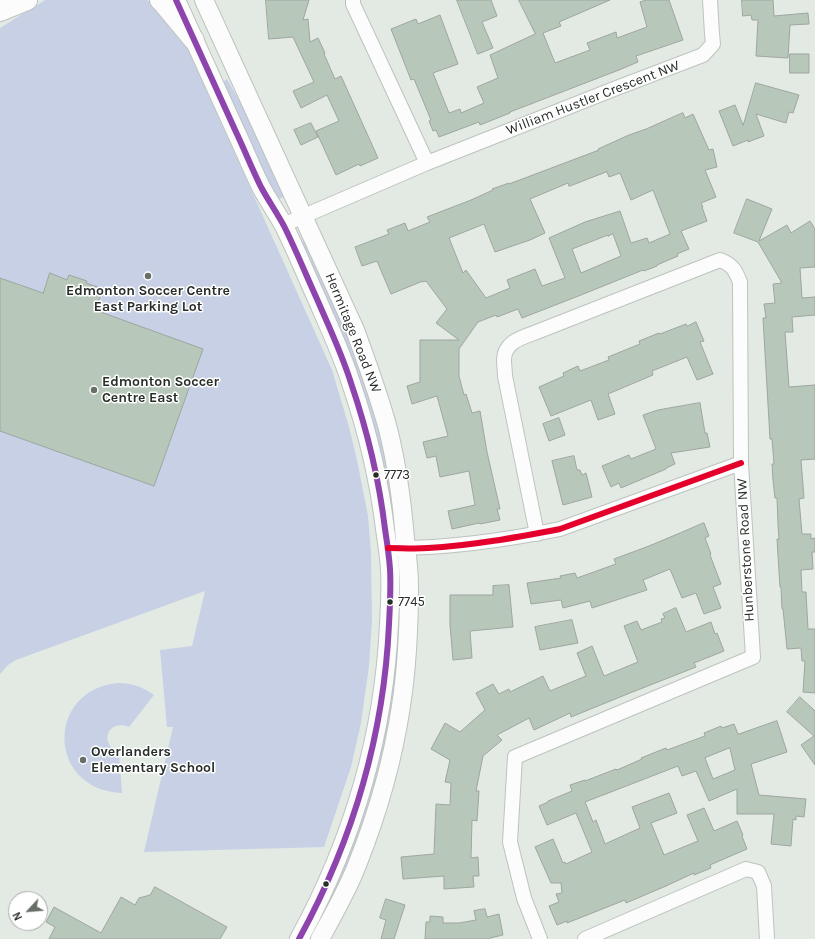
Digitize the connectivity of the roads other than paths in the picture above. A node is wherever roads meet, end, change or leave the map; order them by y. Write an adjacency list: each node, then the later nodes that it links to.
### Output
1 (11, 0): 8 (main road)
2 (27, 0): 9 (main road)
3 (160, 0): 10 (main road)
4 (176, 0): 10 (street, Hermitage Road NW)
5 (204, 0): 12 (street, Hermitage Road NW)
6 (353, 0): 11 (street)
7 (710, 0): 11 (street, William Hustler Crescent NW)
8 (0, 6)
9 (0, 11)
10 (194, 40): 13 (street, Hermitage Road NW)
11 (427, 163): 12 (street, William Hustler Crescent NW)
12 (304, 217): 13 (street, William Hustler Crescent NW); 17 (street, Hermitage Road NW)
13 (283, 225): 16 (street, Hermitage Road NW)
14 (741, 463): 15 (street); 15 (street, Hunberstone Road NW); 20 (street, Hunberstone Road NW)
15 (537, 534): 17 (street)
16 (388, 548): 17 (street); 18 (street, Hermitage Road NW)
17 (406, 548): 19 (street, Hermitage Road NW)
18 (299, 939)
19 (320, 939)
20 (540, 939)
21 (585, 939): 22 (street)
22 (767, 939)

